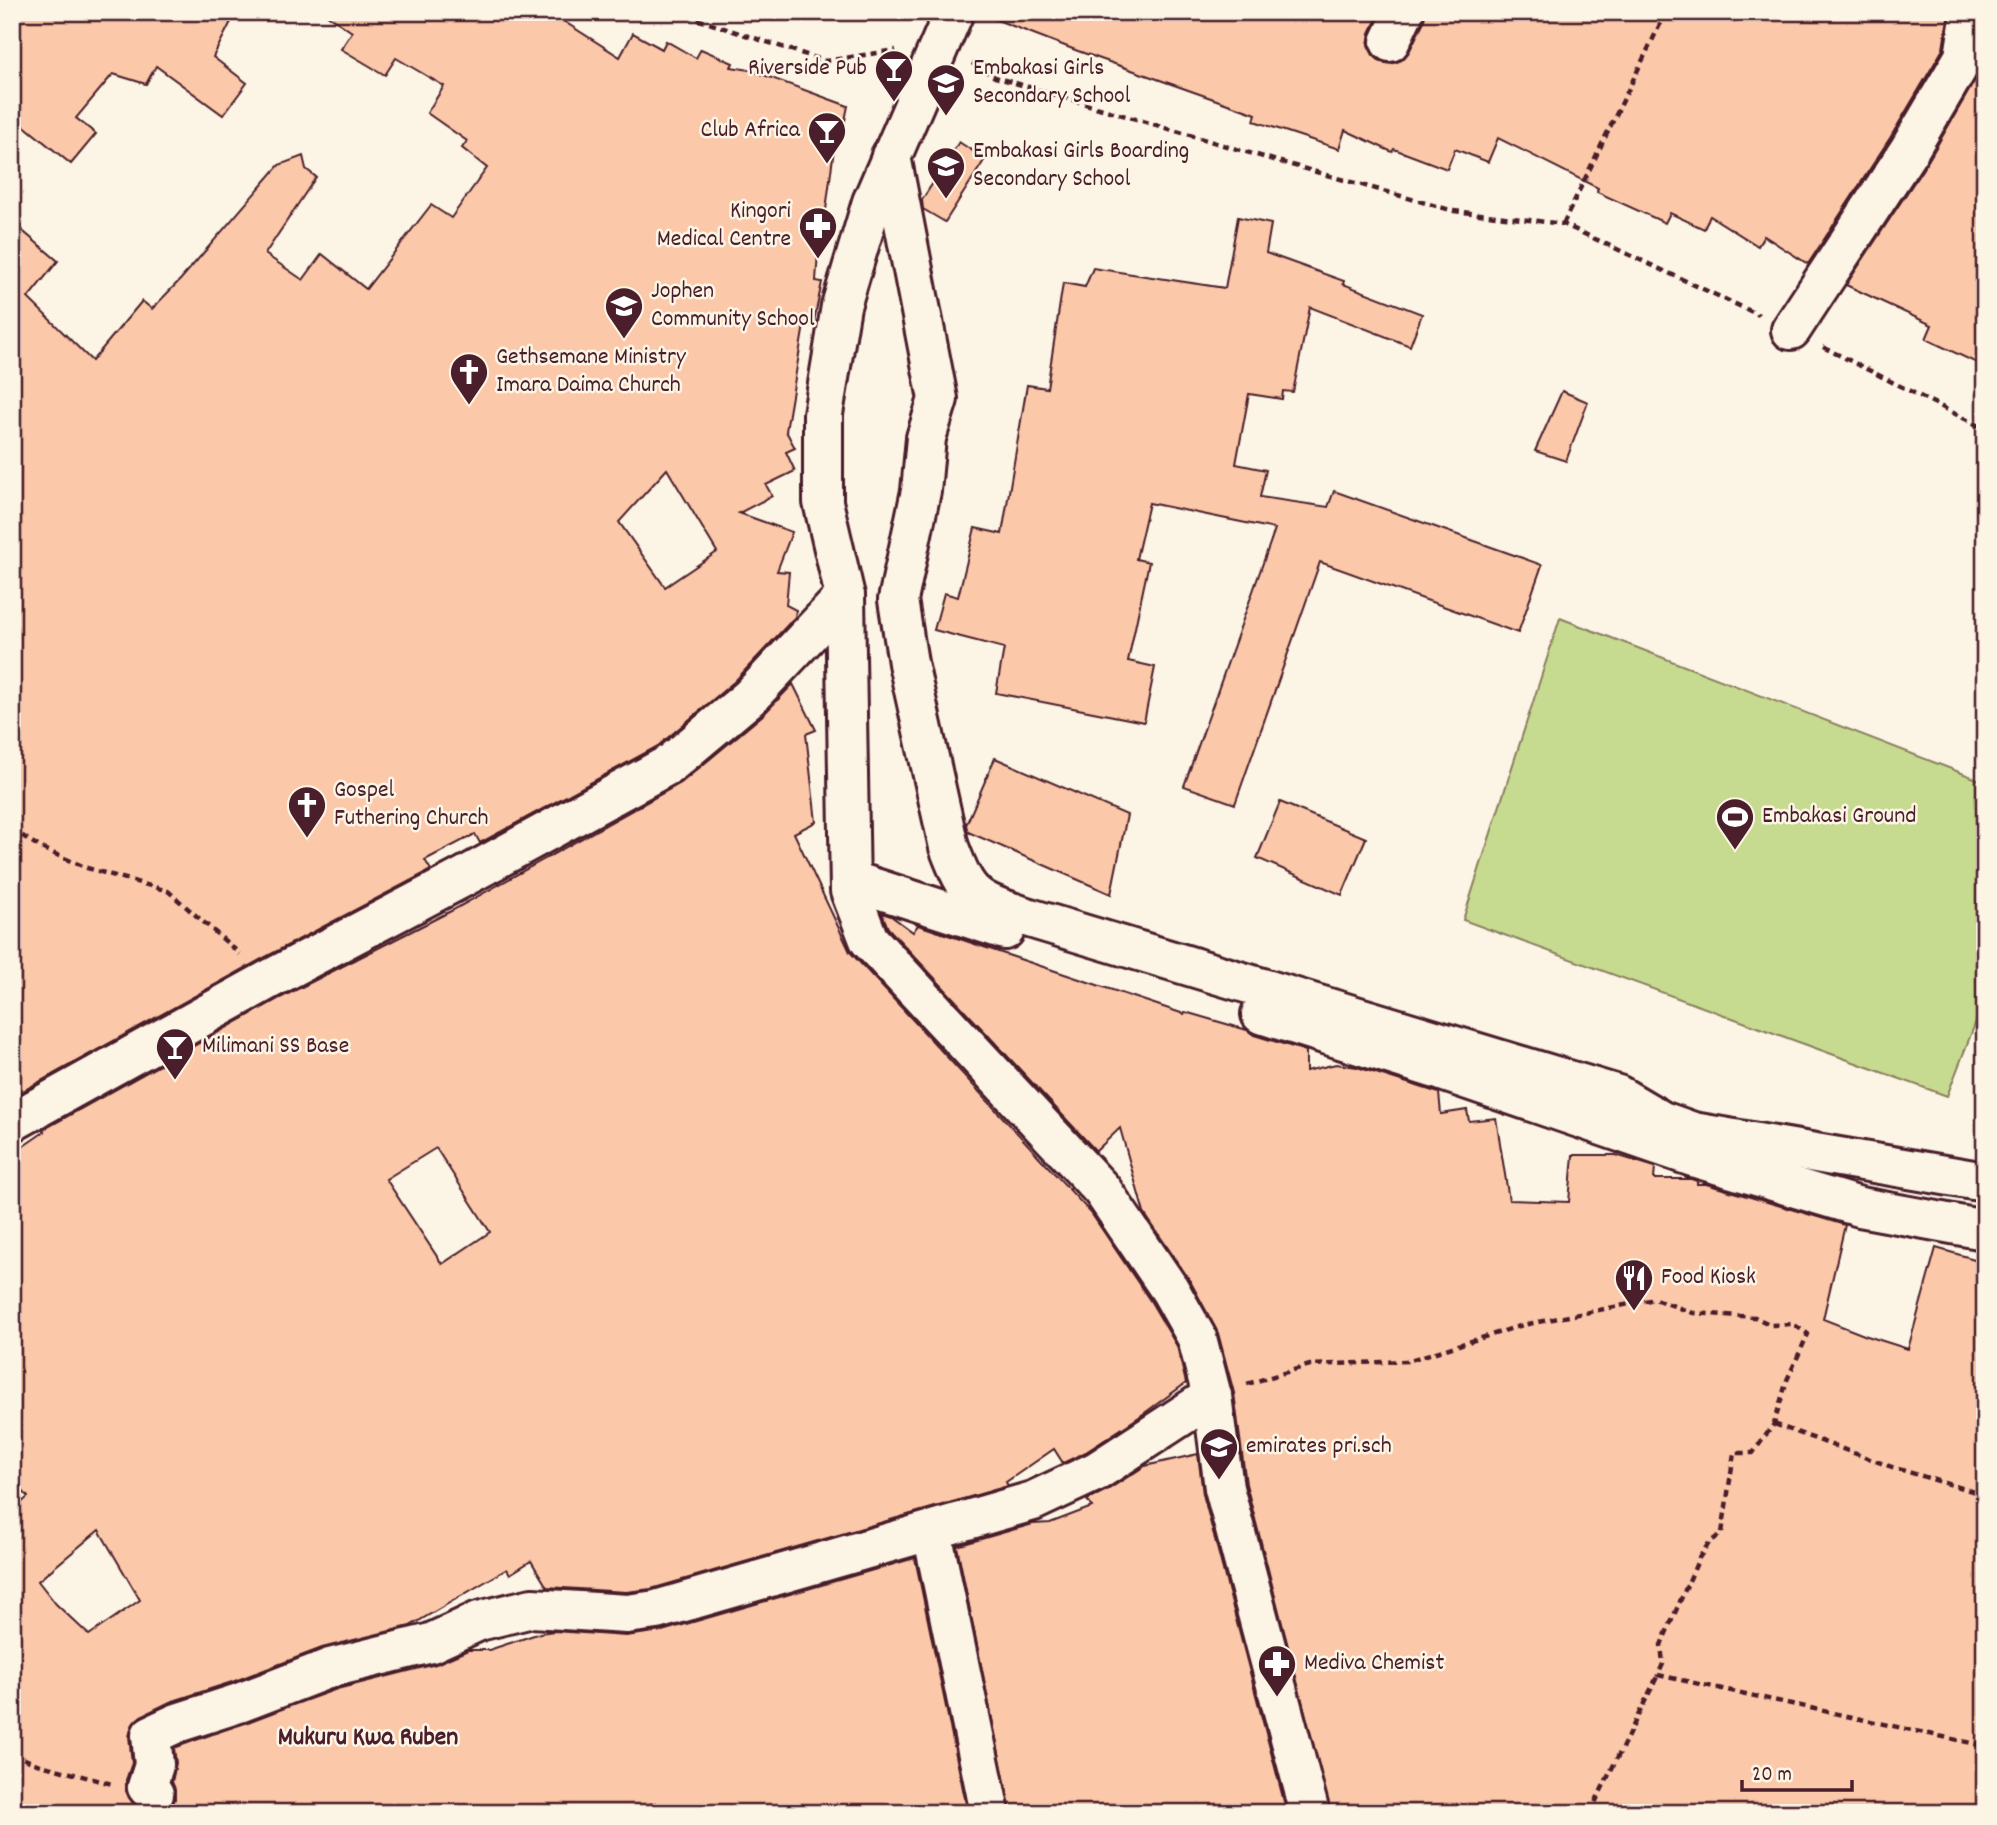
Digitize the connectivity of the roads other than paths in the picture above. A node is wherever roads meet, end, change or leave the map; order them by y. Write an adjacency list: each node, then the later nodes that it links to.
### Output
1 (1971, 12): 4 (street)
2 (947, 28): 3 (street)
3 (891, 156): 5 (street); 8 (street)
4 (1791, 330)
5 (845, 596): 6 (street); 7 (street)
6 (850, 880): 9 (street); 10 (street)
7 (12, 1122)
8 (1985, 1182)
9 (1985, 1230)
10 (1212, 1396): 11 (street); 14 (street)
11 (932, 1532): 12 (street); 13 (street)
12 (154, 1794)
13 (990, 1813)
14 (1310, 1813)

